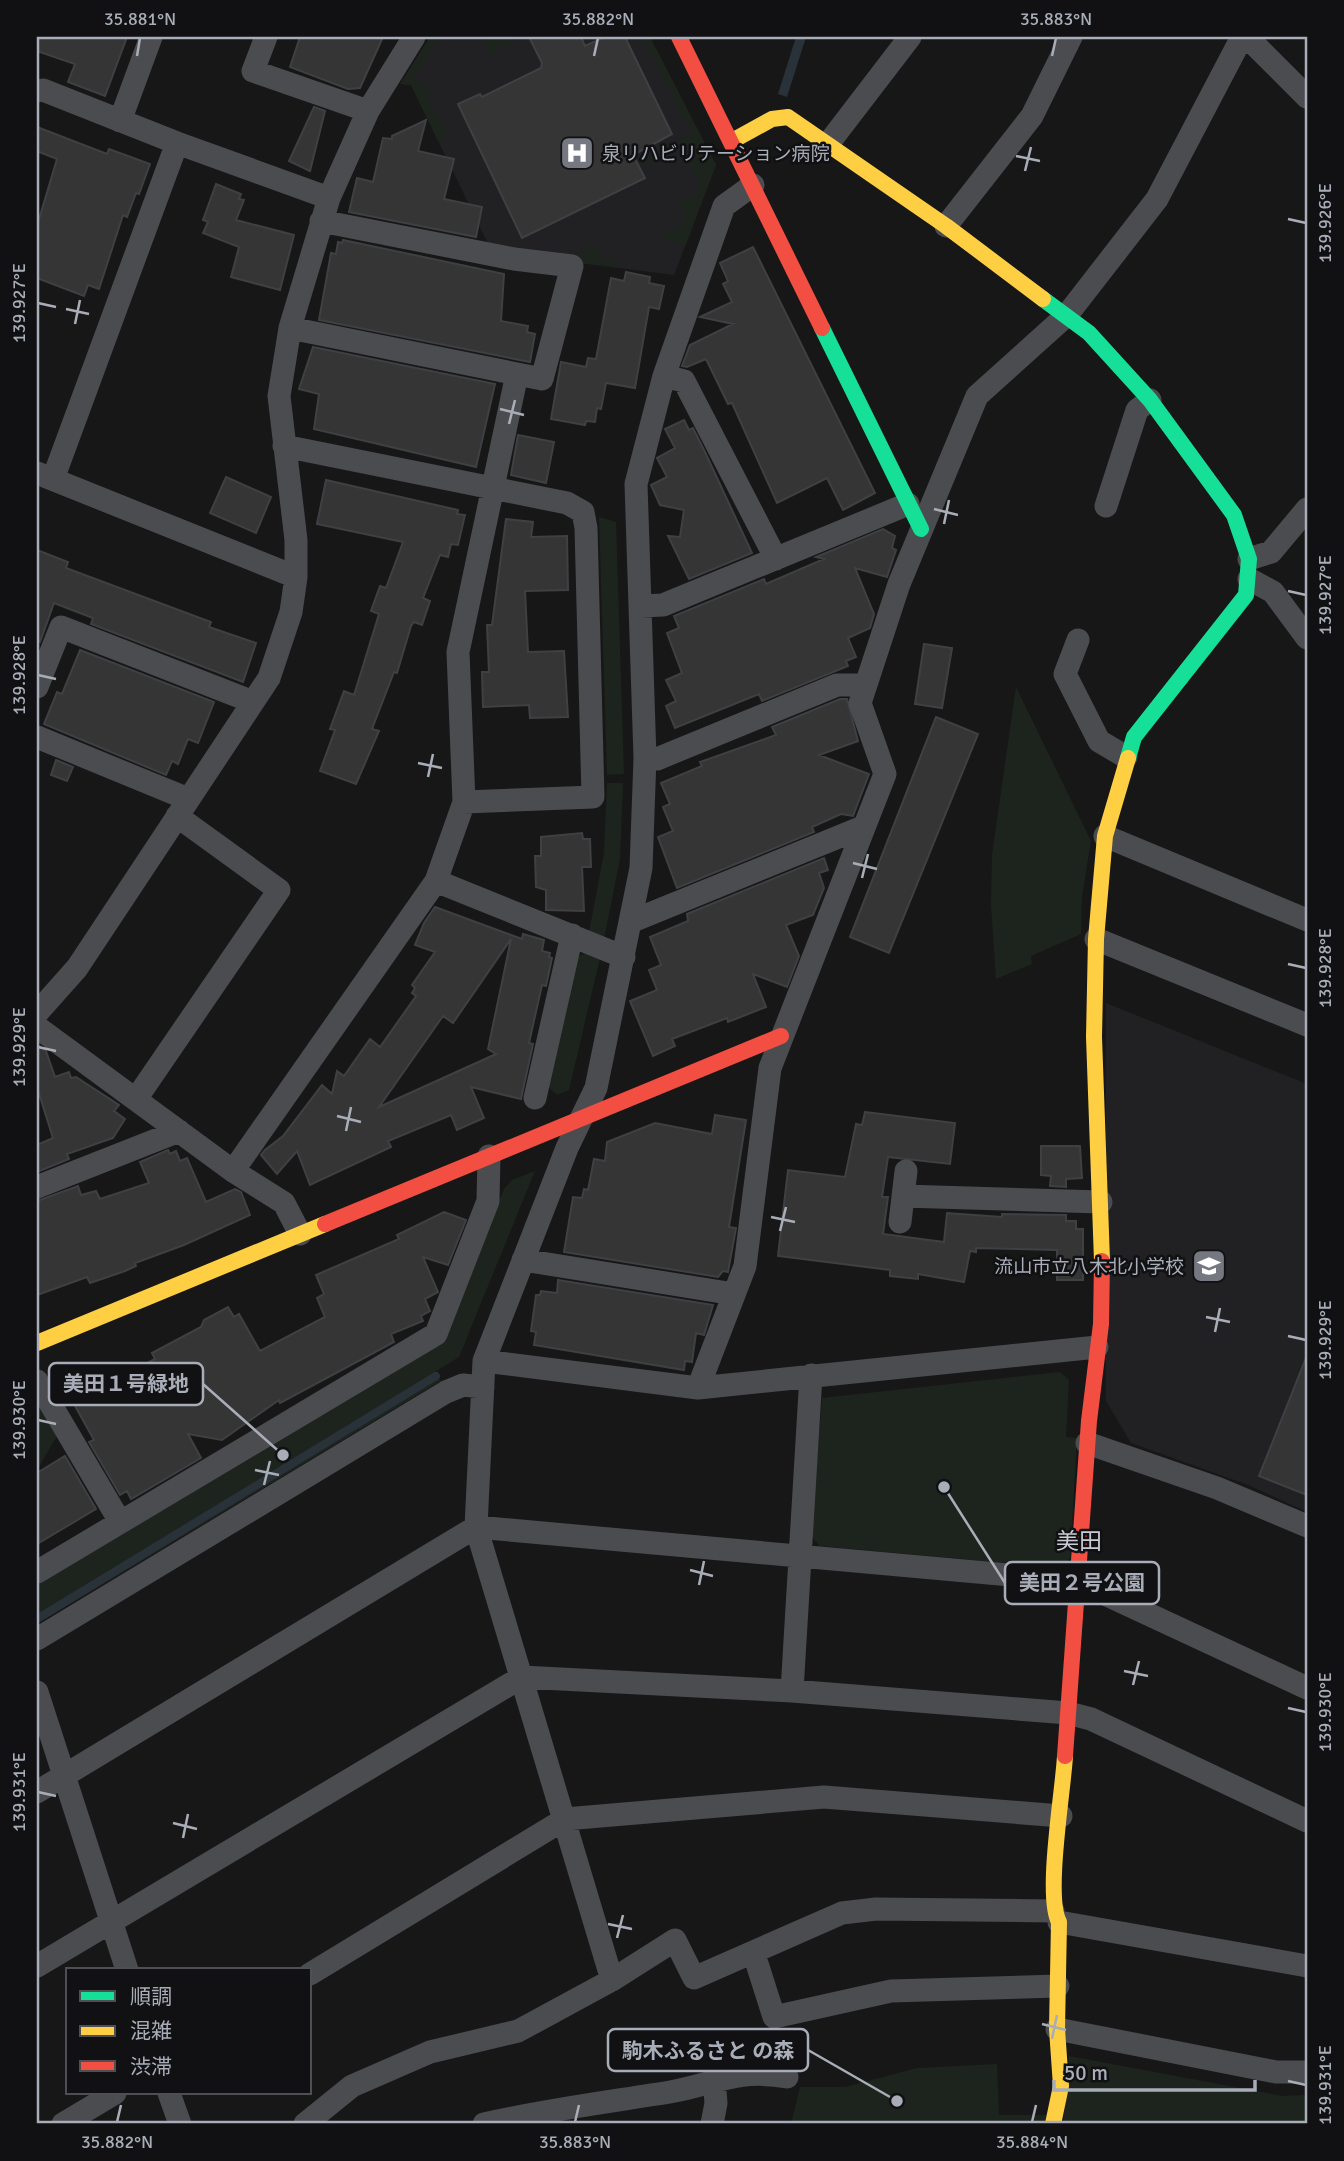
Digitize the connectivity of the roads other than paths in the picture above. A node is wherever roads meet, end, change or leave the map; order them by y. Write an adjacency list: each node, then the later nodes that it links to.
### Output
1 (151, 37): 11 (street)
2 (266, 37): 10 (street)
3 (414, 37): 10 (street)
4 (679, 37): 12 (street)
5 (910, 37): 14 (street)
6 (1071, 37): 18 (street)
7 (1242, 38): 9 (street); 19 (street)
8 (37, 92): 11 (street)
9 (1307, 97)
10 (368, 111): 16 (street)
11 (120, 121): 13 (street)
12 (732, 141): 14 (street); 15 (street)
13 (177, 143): 16 (street); 25 (street)
14 (828, 144): 18 (street)
15 (753, 185): 22 (street); 27 (street)
16 (329, 198): 17 (street)
17 (321, 221): 20 (street); 21 (street)
18 (946, 226): 19 (street)
19 (1067, 315): 23 (street); 30 (street)
20 (290, 328): 21 (street); 24 (street)
21 (517, 374): 26 (street)
22 (664, 376): 31 (street); 34 (street)
23 (1150, 400): 28 (street); 32 (street)
24 (284, 446): 26 (street); 33 (street)
25 (45, 476): 33 (street)
26 (494, 487): 43 (street); 43 (street)
27 (908, 504): 30 (street); 31 (street)
28 (1106, 506)
29 (1307, 509): 32 (street)
30 (921, 529): 37 (street)
31 (776, 559): 34 (street)
32 (1249, 569): 35 (street); 41 (street)
33 (296, 577): 39 (street)
34 (641, 606): 42 (street)
35 (1307, 638)
36 (1078, 640): 41 (street)
37 (865, 685): 42 (street); 45 (street)
38 (37, 687): 39 (street)
39 (253, 702): 44 (street)
40 (37, 737): 44 (street)
41 (1126, 757): 46 (street)
42 (645, 758): 49 (street)
43 (464, 802): 47 (street)
44 (182, 807): 53 (street); 58 (street)
45 (863, 827): 49 (street); 56 (street)
46 (1105, 836): 48 (street); 51 (street)
47 (436, 881): 50 (street); 62 (street)
48 (1307, 920)
49 (630, 922): 52 (street)
50 (572, 935): 52 (street); 57 (street)
51 (1096, 939): 54 (street); 66 (street)
52 (624, 957): 59 (street)
53 (37, 1013)
54 (1307, 1026)
55 (37, 1027): 58 (street)
56 (781, 1036): 59 (street); 70 (street)
57 (535, 1098)
58 (136, 1099): 60 (street)
59 (582, 1117): 61 (street); 69 (street)
60 (179, 1131): 62 (street); 64 (street)
61 (489, 1156): 68 (street); 79 (street)
62 (233, 1171): 68 (street)
63 (906, 1171): 65 (street)
64 (37, 1187)
65 (903, 1196): 66 (street); 67 (street)
66 (1101, 1202): 72 (street)
67 (900, 1222)
68 (300, 1234): 71 (street)
69 (523, 1260): 70 (street); 73 (street)
70 (734, 1294): 77 (street)
71 (37, 1343)
72 (1097, 1347): 74 (street); 78 (street)
73 (485, 1361): 76 (street); 77 (street)
74 (811, 1375): 77 (street); 82 (street)
75 (37, 1381): 79 (street)
76 (483, 1387): 81 (street); 85 (street)
77 (698, 1388)
78 (1087, 1443): 80 (street); 84 (street)
79 (119, 1520): 83 (street)
80 (1307, 1526)
81 (476, 1527): 82 (street); 86 (street); 91 (street)
82 (801, 1555): 84 (street); 88 (street)
83 (37, 1572)
84 (1077, 1581): 87 (street); 90 (street)
85 (37, 1639)
86 (522, 1677): 88 (street); 94 (street); 97 (street)
87 (1307, 1688)
88 (792, 1691): 90 (street)
89 (37, 1692): 91 (street)
90 (1068, 1713): 93 (street); 95 (street)
91 (63, 1776): 92 (street); 97 (street)
92 (37, 1792)
93 (1061, 1816): 94 (street); 96 (street)
94 (565, 1819): 102 (street); 103 (street)
95 (1307, 1821)
96 (1056, 1916): 98 (street); 100 (street); 104 (street)
97 (110, 1921): 99 (street); 101 (street)
98 (754, 1954): 103 (street); 104 (street)
99 (37, 1966)
100 (1307, 1966)
101 (126, 1968)
102 (312, 1973)
103 (612, 1980): 113 (street)
104 (1058, 1986): 105 (street)
105 (1057, 2029): 106 (street); 116 (street)
106 (1307, 2072)
107 (787, 2077): 108 (street)
108 (714, 2079): 114 (street); 115 (street)
109 (113, 2094): 111 (street)
110 (169, 2094): 112 (street)
111 (63, 2124)
112 (180, 2124)
113 (305, 2124)
114 (484, 2124)
115 (712, 2124)
116 (1053, 2124)

